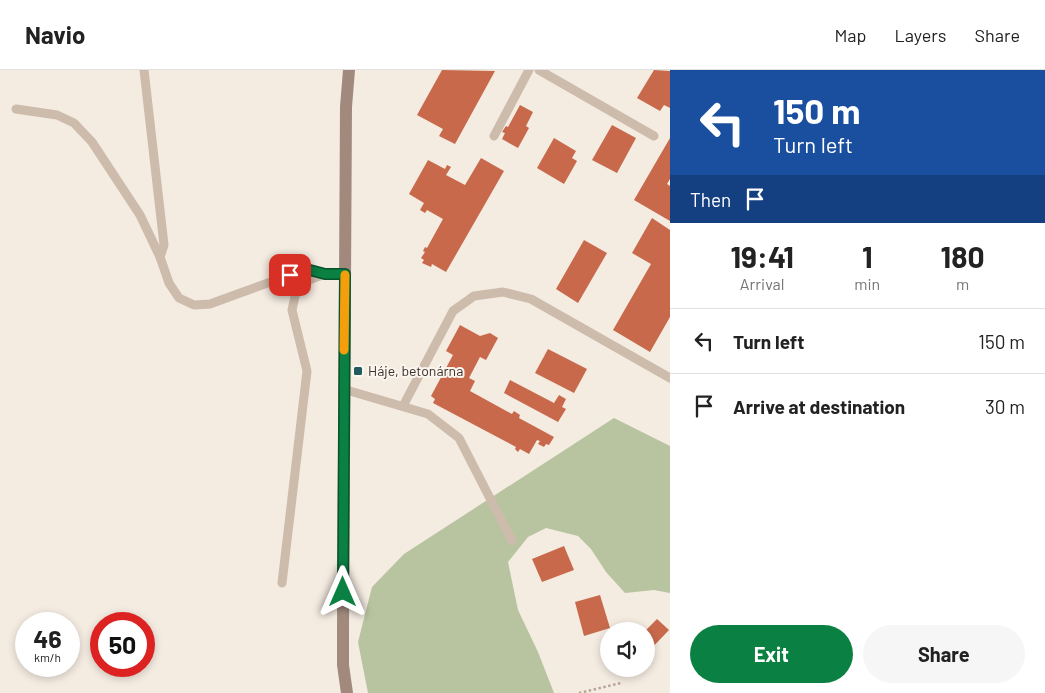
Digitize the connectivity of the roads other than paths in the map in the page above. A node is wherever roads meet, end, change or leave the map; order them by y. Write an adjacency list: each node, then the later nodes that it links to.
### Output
1 (144, 70): 8 (lane)
2 (349, 70): 10 (main road)
3 (530, 70): 6 (lane)
4 (539, 70): 7 (lane)
5 (16, 109): 8 (lane)
6 (494, 136)
7 (654, 136)
8 (160, 257): 9 (lane)
9 (325, 274): 10 (lane); 15 (lane)
10 (345, 274): 12 (main road)
11 (670, 378): 13 (lane)
12 (343, 389): 13 (lane); 16 (main road)
13 (403, 406): 14 (lane)
14 (512, 541)
15 (282, 583)
16 (347, 693)

